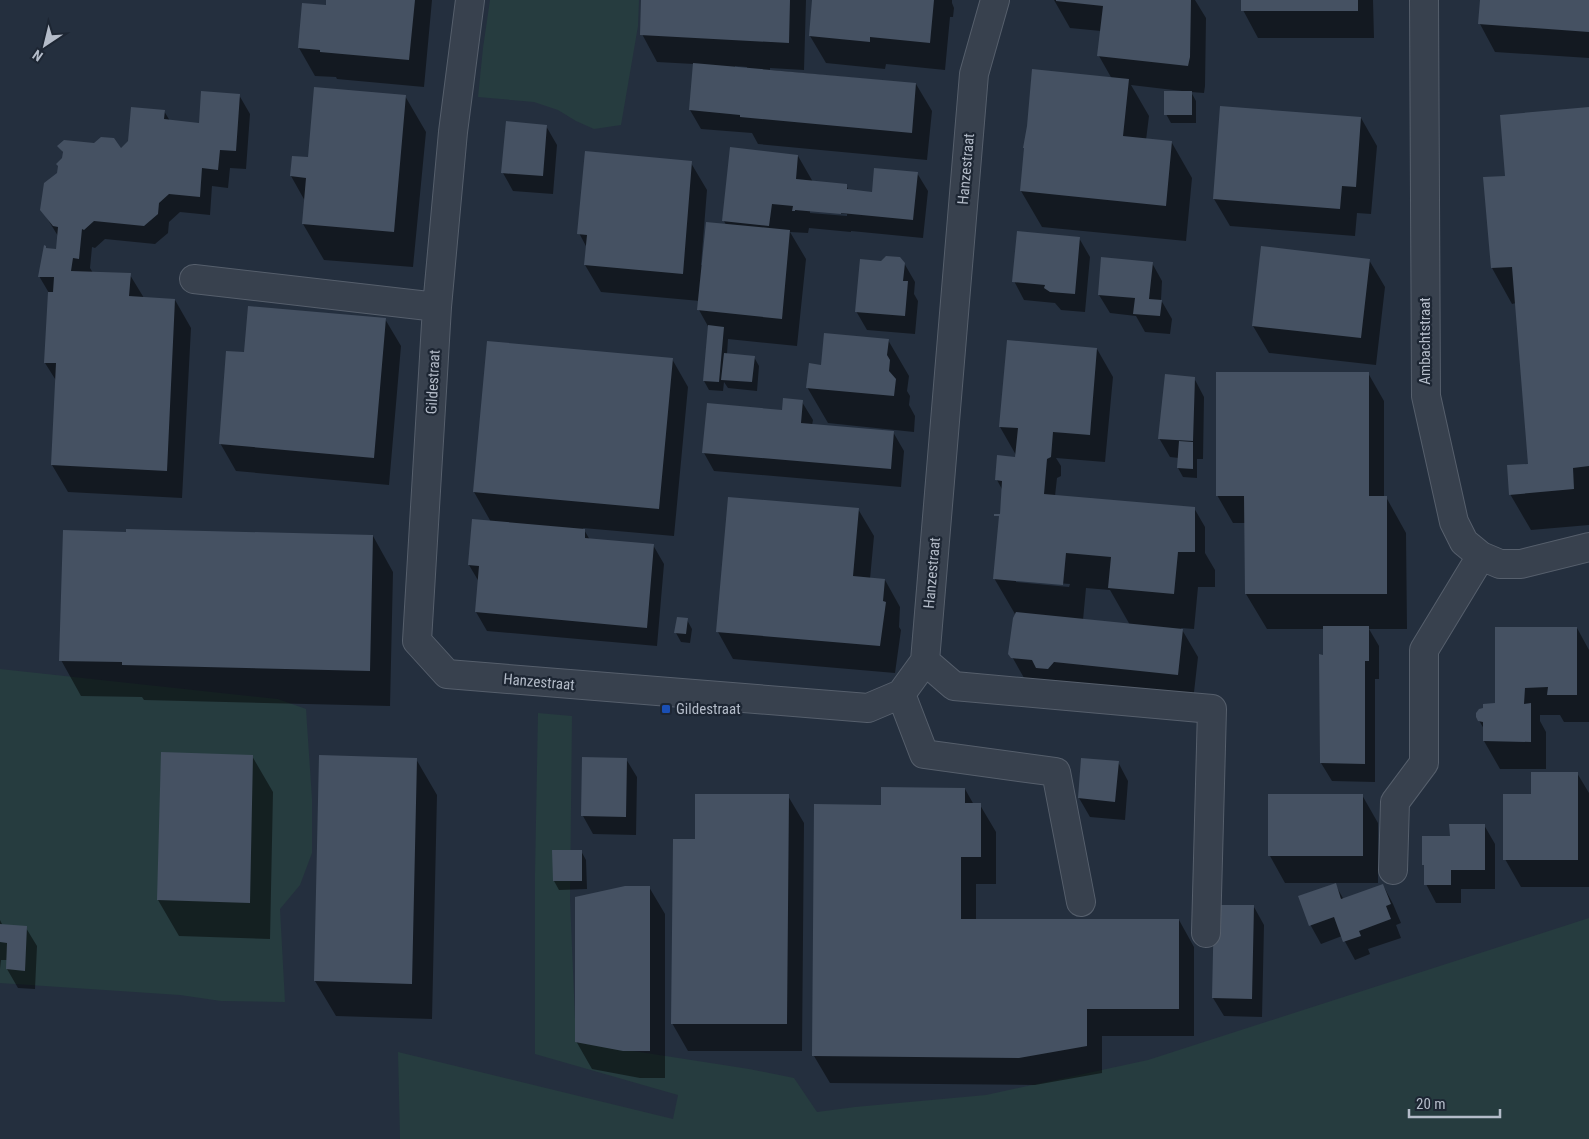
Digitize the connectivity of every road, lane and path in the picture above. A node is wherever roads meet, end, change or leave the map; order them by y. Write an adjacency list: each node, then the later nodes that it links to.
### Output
1 (470, 0): 5 (street, Gildestraat)
2 (995, 0): 8 (street, Hanzestraat)
3 (1424, 0): 7 (street, Ambachtstraat)
4 (194, 279): 5 (street)
5 (437, 307): 9 (street, Gildestraat)
6 (1589, 547): 7 (street, Ambachtstraat)
7 (1481, 556): 11 (street)
8 (925, 661): 10 (street); 13 (street)
9 (457, 675): 10 (street, Hanzestraat)
10 (901, 694): 12 (street)
11 (1393, 870)
12 (1081, 902)
13 (1206, 933)

